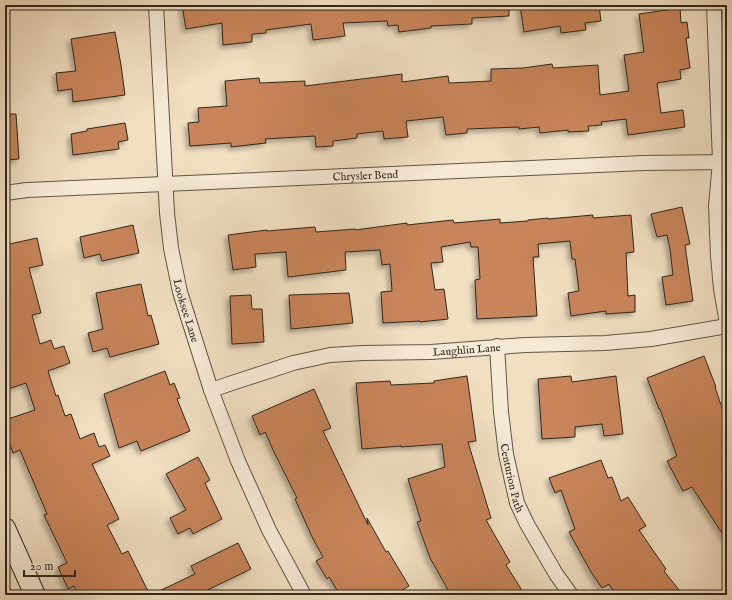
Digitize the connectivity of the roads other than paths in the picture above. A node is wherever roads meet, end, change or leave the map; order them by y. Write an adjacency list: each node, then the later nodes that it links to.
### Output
1 (156, 5): 4 (street, Looksee Lane)
2 (714, 5): 3 (street)
3 (723, 162): 4 (street, Chrysler Bend); 6 (street)
4 (165, 185): 5 (street, Chrysler Bend); 8 (street, Looksee Lane)
5 (5, 193)
6 (727, 324): 7 (street, Laughlin Lane)
7 (498, 346): 8 (street, Laughlin Lane); 12 (street, Centurion Path)
8 (210, 390): 11 (street, Looksee Lane)
9 (5, 528): 10 (street)
10 (35, 595)
11 (304, 595)
12 (571, 595)

